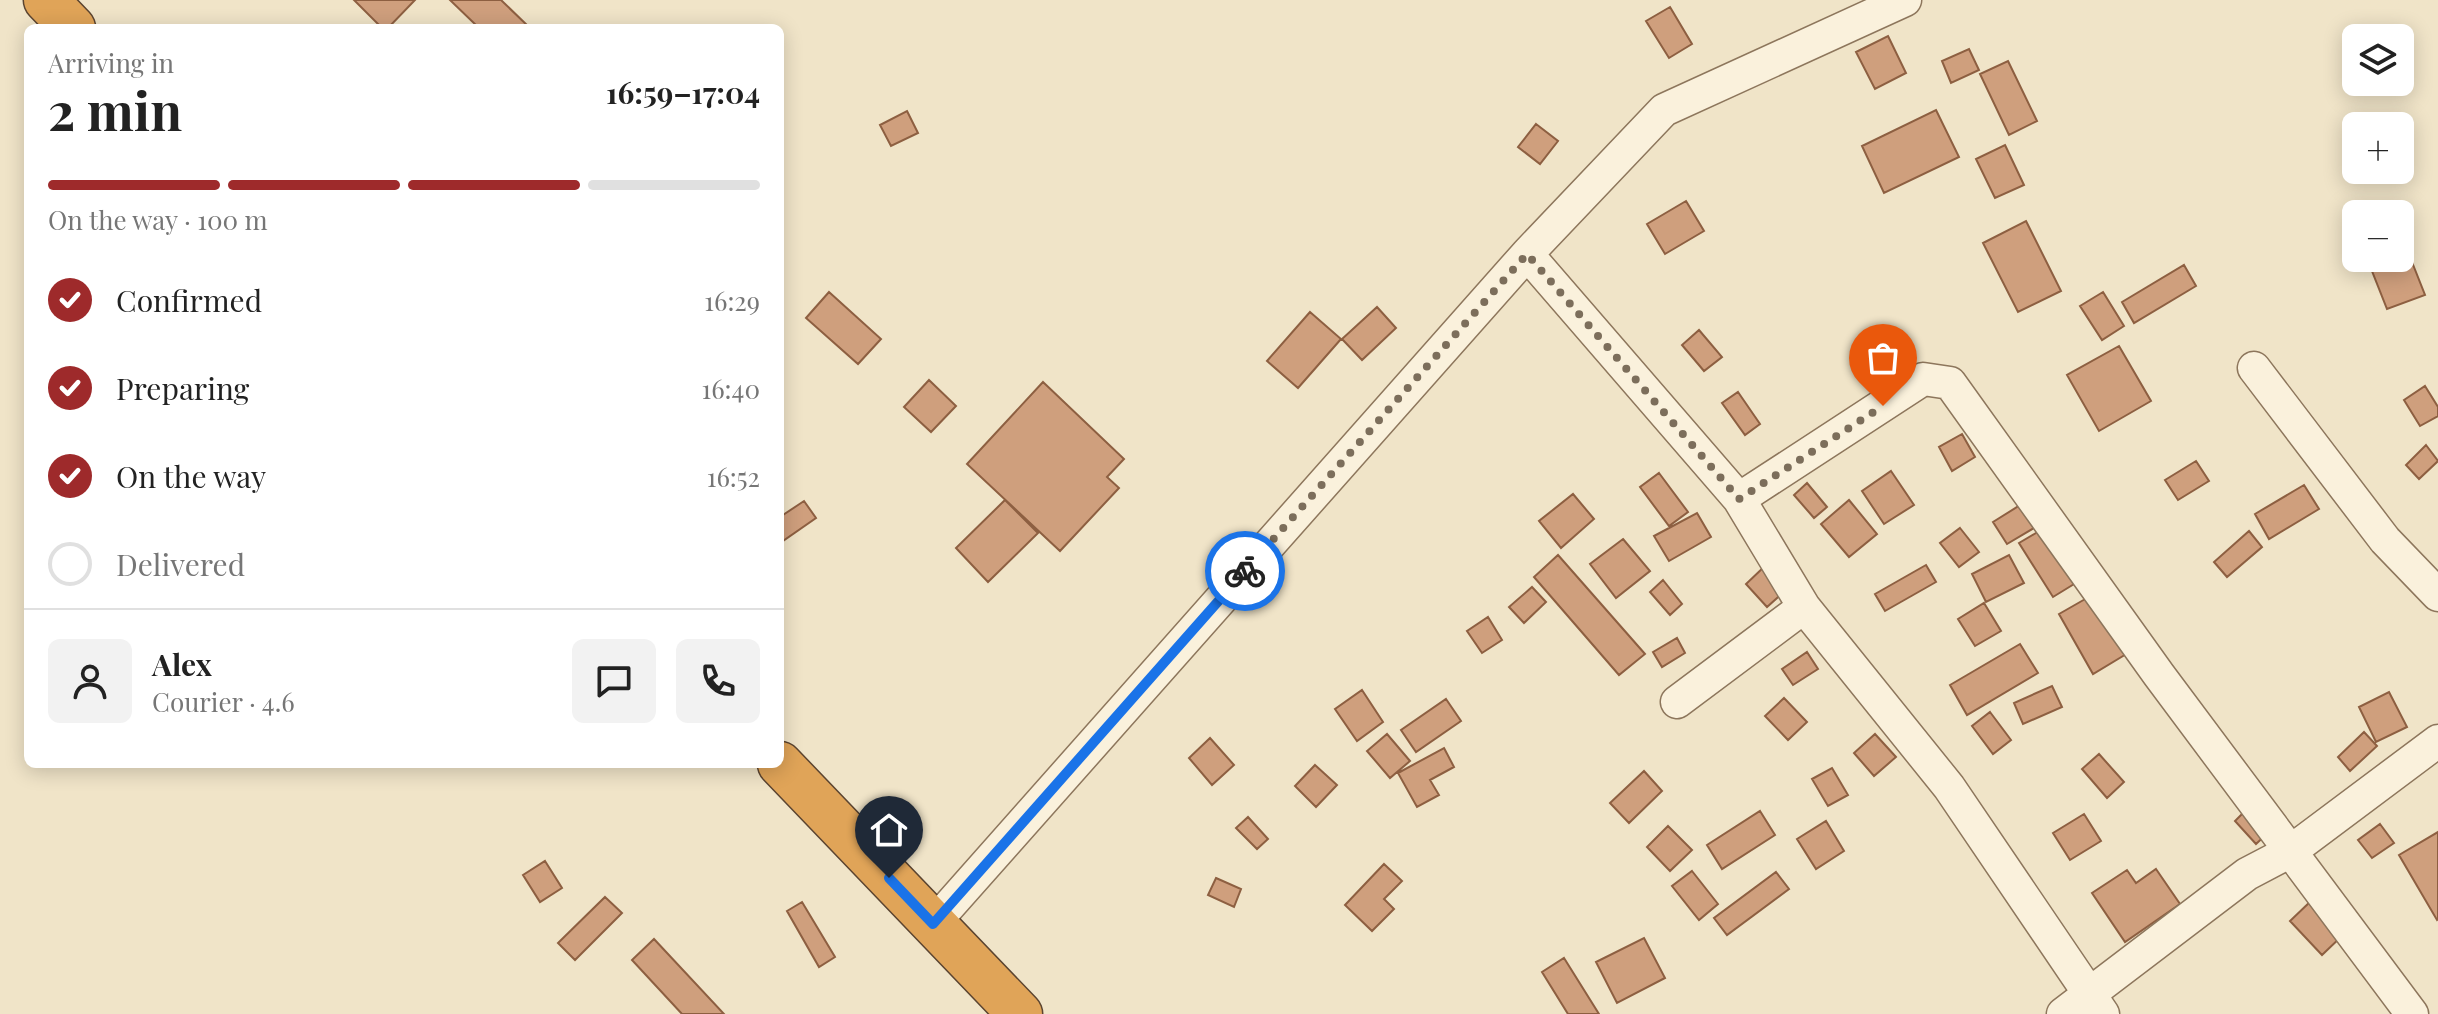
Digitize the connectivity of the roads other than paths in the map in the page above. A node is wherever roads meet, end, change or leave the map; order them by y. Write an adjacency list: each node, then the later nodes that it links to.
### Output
1 (46, 0): 3 (highway)
2 (1905, 0): 4 (street)
3 (69, 24)
4 (1527, 254): 6 (street); 13 (street)
5 (2254, 368): 7 (street)
6 (1739, 499): 8 (street); 12 (street)
7 (2438, 595)
8 (1804, 607): 9 (street); 14 (street)
9 (1677, 702)
10 (2438, 741): 12 (street)
11 (784, 768): 13 (highway)
12 (2291, 851): 14 (street); 16 (street)
13 (933, 924): 15 (highway)
14 (2084, 1008)
15 (1020, 1014)
16 (2412, 1014)

